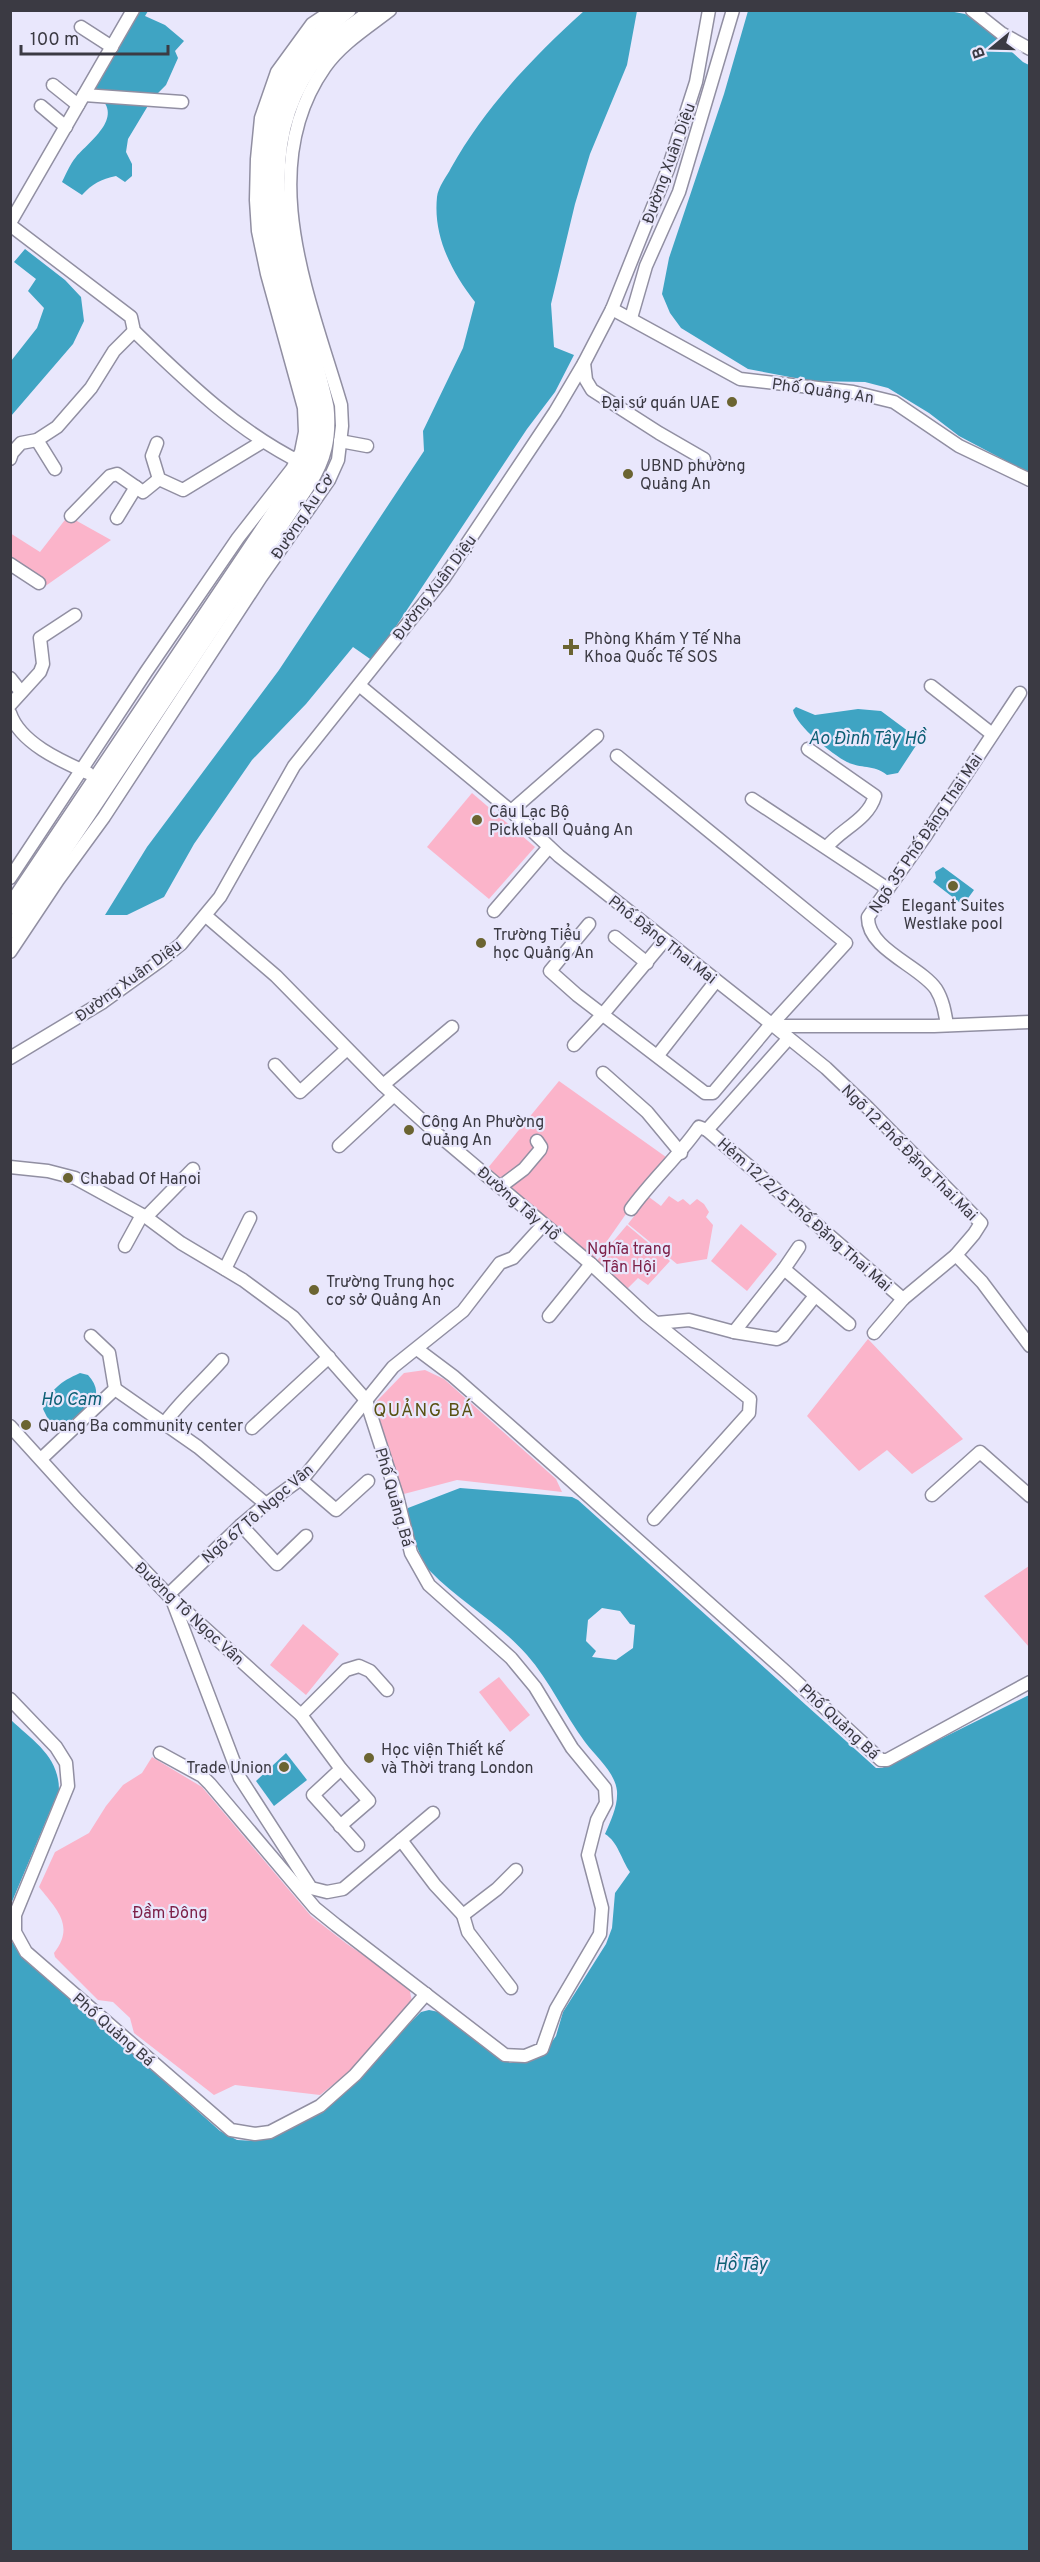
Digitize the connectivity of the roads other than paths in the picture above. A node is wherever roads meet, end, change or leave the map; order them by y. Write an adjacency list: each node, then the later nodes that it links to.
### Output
1 (348, 10): 9 (main road, Đường Âu Cơ)
2 (374, 10): 9 (main road, Đường Âu Cơ)
3 (390, 10): 9 (street, Đường Âu Cơ)
4 (709, 10): 18 (street, Đường Xuân Diệu)
5 (733, 10): 19 (street)
6 (972, 10): 11 (street)
7 (130, 12): 10 (street)
8 (81, 27): 10 (street)
9 (340, 27): 23 (street, Đường Âu Cơ); 29 (main road, Đường Âu Cơ); 55 (main road, Đường Âu Cơ)
10 (112, 47): 13 (street)
11 (1029, 49)
12 (53, 85): 13 (street)
13 (81, 100): 14 (street); 16 (street)
14 (182, 102)
15 (41, 106): 16 (street)
16 (66, 127): 17 (street)
17 (12, 229): 20 (street)
18 (612, 309): 19 (street, Phố Quảng An); 21 (street, Đường Xuân Diệu)
19 (632, 318): 32 (street, Phố Quảng An)
20 (134, 331): 22 (street); 24 (street)
21 (584, 363): 28 (street); 40 (street, Đường Xuân Diệu)
22 (37, 440): 27 (street); 30 (street)
23 (340, 441): 26 (street); 65 (street, Đường Âu Cơ)
24 (262, 442): 29 (street); 31 (street)
25 (157, 443): 31 (street)
26 (367, 446)
27 (10, 459)
28 (704, 459)
29 (301, 463): 50 (main road, Đường Âu Cơ)
30 (55, 469)
31 (159, 478): 33 (street)
32 (1029, 480)
33 (136, 487): 34 (street); 35 (street)
34 (71, 516)
35 (117, 518)
36 (10, 564): 37 (street)
37 (39, 583)
38 (75, 615): 43 (street)
39 (10, 678): 43 (street)
40 (359, 685): 52 (street, Phố Đặng Thai Mai); 60 (street, Đường Xuân Diệu)
41 (931, 686): 46 (street)
42 (1020, 693): 46 (street, Ngõ 35 Phố Đặng Thai Mai)
43 (15, 698)
44 (10, 713): 45 (street)
45 (15, 732): 50 (street)
46 (992, 734): 57 (street, Ngõ 35 Phố Đặng Thai Mai)
47 (597, 736): 52 (street)
48 (808, 749): 54 (street)
49 (617, 756): 70 (street)
50 (90, 774): 55 (main road, Đường Âu Cơ); 56 (street, Đường Âu Cơ)
51 (752, 799): 54 (street)
52 (511, 811): 53 (street, Phố Đặng Thai Mai)
53 (549, 847): 59 (street); 64 (street, Phố Đặng Thai Mai)
54 (827, 847): 57 (street)
55 (56, 852): 58 (main road, Đường Âu Cơ); 62 (main road, Đường Âu Cơ)
56 (10, 878)
57 (888, 889): 71 (street, Ngõ 35 Phố Đặng Thai Mai)
58 (10, 907)
59 (494, 910)
60 (206, 916): 75 (street, Đường Tây Hồ); 77 (street, Đường Xuân Diệu)
61 (589, 924): 68 (street)
62 (10, 931)
63 (615, 937): 66 (street)
64 (665, 940): 66 (street); 67 (street, Phố Đặng Thai Mai)
65 (10, 952)
66 (647, 963): 68 (street)
67 (716, 981): 70 (street, Phố Đặng Thai Mai); 76 (street)
68 (603, 1014): 74 (street); 76 (street)
69 (1029, 1022): 71 (street)
70 (772, 1025): 71 (street); 73 (street, Ngõ 12 Phố Đặng Thai Mai); 76 (street)
71 (947, 1025)
72 (452, 1028): 80 (street)
73 (788, 1038): 82 (street); 95 (street, Ngõ 12 Phố Đặng Thai Mai)
74 (574, 1045)
75 (347, 1049): 78 (street); 80 (street, Đường Tây Hồ)
76 (658, 1055)
77 (10, 1058)
78 (274, 1065)
79 (603, 1073): 85 (street)
80 (383, 1085): 81 (street, Đường Tây Hồ)
81 (394, 1095): 84 (street); 88 (street, Đường Tây Hồ)
82 (707, 1130): 85 (street); 100 (street, Hẻm 12/2/5 Phố Đặng Thai Mai)
83 (537, 1141): 88 (street)
84 (339, 1146)
85 (681, 1153): 89 (street)
86 (10, 1167): 90 (street)
87 (193, 1169): 90 (street)
88 (500, 1187): 92 (street, Đường Tây Hồ)
89 (631, 1209)
90 (144, 1216): 93 (street); 97 (street)
91 (250, 1218): 97 (street)
92 (543, 1225): 96 (street, Đường Tây Hồ); 108 (street)
93 (125, 1246)
94 (799, 1247): 98 (street)
95 (956, 1255): 100 (street); 107 (street)
96 (591, 1264): 101 (street); 102 (street, Đường Tây Hồ)
97 (225, 1269): 109 (street)
98 (784, 1269): 99 (street); 104 (street)
99 (815, 1296): 103 (street); 104 (street)
100 (903, 1299): 105 (street)
101 (549, 1316)
102 (657, 1323): 104 (street); 122 (street, Đường Tây Hồ)
103 (849, 1324)
104 (734, 1332)
105 (874, 1333)
106 (91, 1336): 111 (street)
107 (1029, 1346)
108 (417, 1349): 112 (street); 126 (street, Phố Quảng Bá)
109 (328, 1357): 112 (street); 115 (street)
110 (222, 1360): 113 (street)
111 (115, 1389): 113 (street); 116 (street)
112 (366, 1400): 117 (street, Ngõ 67 Tô Ngọc Vân); 139 (street, Phố Quảng Bá)
113 (164, 1424): 121 (street)
114 (10, 1426): 116 (street, Đường Tô Ngọc Vân)
115 (252, 1428)
116 (41, 1459): 125 (street, Đường Tô Ngọc Vân)
117 (300, 1479): 118 (street); 121 (street, Ngõ 67 Tô Ngọc Vân)
118 (368, 1481)
119 (932, 1495): 120 (street)
120 (1029, 1496)
121 (266, 1504): 123 (street, Ngõ 67 Tô Ngọc Vân)
122 (654, 1519)
123 (241, 1525): 124 (street); 125 (street, Ngõ 67 Tô Ngọc Vân)
124 (306, 1536)
125 (170, 1597): 129 (street, Đường Tô Ngọc Vân); 134 (street)
126 (1029, 1682)
127 (387, 1690): 129 (street)
128 (10, 1699): 139 (street, Phố Quảng Bá)
129 (301, 1715): 131 (street, Đường Tô Ngọc Vân)
130 (160, 1753): 139 (street, Phố Quảng Bá)
131 (341, 1769): 133 (street); 133 (street, Đường Tô Ngọc Vân)
132 (433, 1813): 134 (street)
133 (340, 1826): 135 (street)
134 (400, 1840): 137 (street)
135 (358, 1845)
136 (516, 1870): 137 (street)
137 (463, 1915): 138 (street)
138 (511, 1988)
139 (426, 1994)

